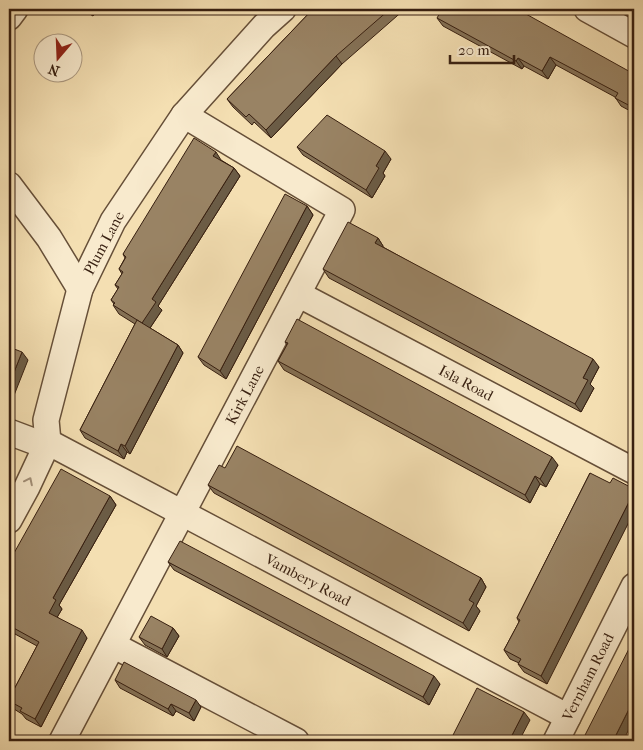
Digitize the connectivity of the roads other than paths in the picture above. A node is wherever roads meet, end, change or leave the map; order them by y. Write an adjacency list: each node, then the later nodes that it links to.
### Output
1 (14, 9): 4 (street)
2 (283, 9): 6 (street, Plum Lane)
3 (587, 9): 5 (street)
4 (9, 17)
5 (634, 35)
6 (184, 115): 8 (street, Plum Lane); 9 (street, Kirk Lane)
7 (9, 185): 8 (street)
8 (80, 288): 11 (street, Plum Lane)
9 (298, 294): 12 (street, Isla Road); 13 (street, Kirk Lane)
10 (9, 432): 11 (street, Vambery Road)
11 (48, 442): 13 (street, Vambery Road); 14 (street, Plum Lane, one-way to 11)
12 (634, 472)
13 (182, 513): 16 (street, Kirk Lane); 17 (street, Vambery Road)
14 (9, 520)
15 (634, 586): 17 (street, Vernham Road)
16 (113, 645): 18 (street, Kirk Lane); 19 (street)
17 (568, 717): 20 (street, Vernham Road)
18 (62, 741)
19 (296, 741)
20 (556, 741)

